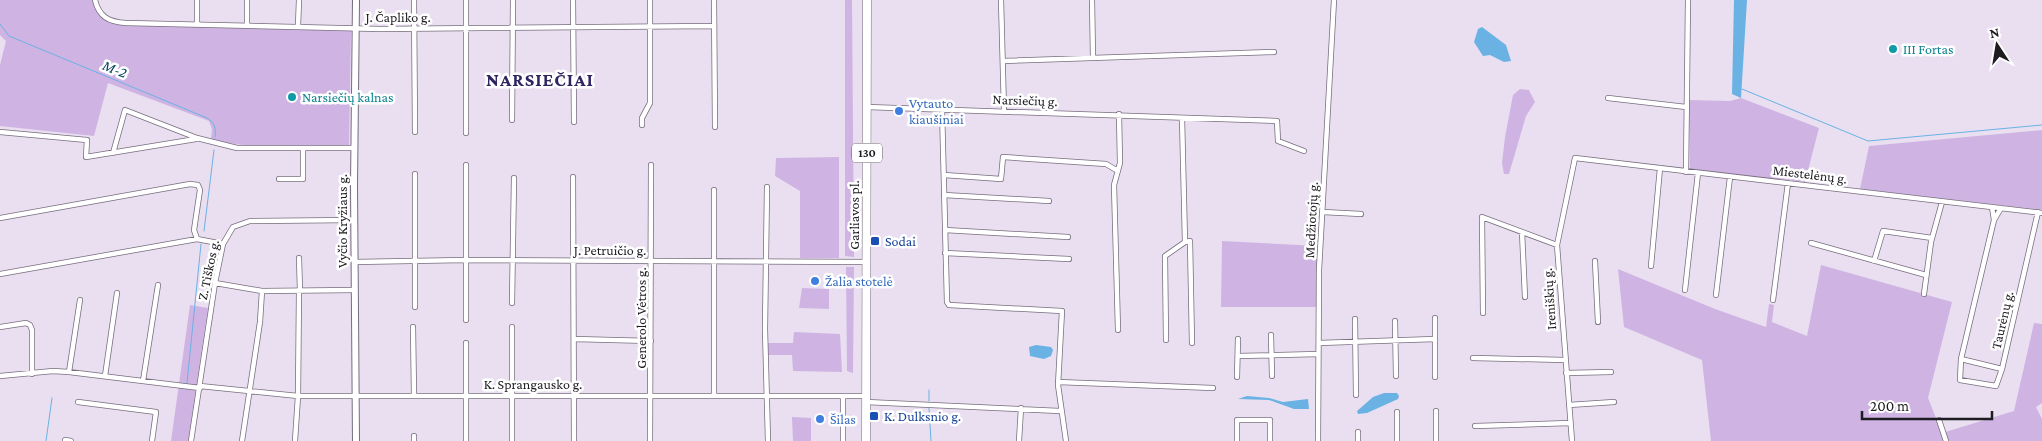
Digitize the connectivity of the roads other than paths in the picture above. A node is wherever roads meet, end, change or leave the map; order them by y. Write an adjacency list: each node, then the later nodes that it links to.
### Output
1 (95, 0): 17 (street, J. Čapliko g.)
2 (197, 0): 17 (street)
3 (247, 0): 18 (street)
4 (298, 0): 19 (street)
5 (356, 0): 24 (street, Vyčio Kryžiaus g.)
6 (414, 0): 26 (street)
7 (466, 0): 25 (street)
8 (513, 0): 23 (street)
9 (573, 0): 20 (street)
10 (650, 0): 21 (street)
11 (714, 0): 22 (street)
12 (867, 0): 31 (main road, Garliavos pl. / 130)
13 (1001, 0): 29 (street)
14 (1092, 0): 28 (street)
15 (1334, 0): 70 (street, Medžiotojų g.)
16 (1688, 0): 32 (street)
17 (197, 23): 18 (street, J. Čapliko g.)
18 (246, 24): 19 (street, J. Čapliko g.)
19 (298, 26): 24 (street, J. Čapliko g.)
20 (573, 26): 21 (street, J. Čapliko g.); 23 (street, J. Čapliko g.); 38 (street)
21 (650, 26): 22 (street, J. Čapliko g.); 39 (street)
22 (714, 26): 40 (street)
23 (513, 27): 25 (street, J. Čapliko g.); 37 (street)
24 (356, 28): 26 (street, J. Čapliko g.); 45 (street, Vyčio Kryžiaus g.)
25 (466, 28): 26 (street, J. Čapliko g.); 43 (street)
26 (414, 29): 42 (street)
27 (1274, 52): 28 (street)
28 (1093, 57): 29 (street)
29 (1003, 61): 34 (street)
30 (1608, 98): 32 (street)
31 (867, 107): 33 (street, Narsiečių g.); 98 (main road, Garliavos pl. / 130)
32 (1686, 107): 54 (street)
33 (942, 109): 34 (street, Narsiečių g.); 57 (street)
34 (1004, 110): 35 (street, Narsiečių g.)
35 (1119, 114): 36 (street, Narsiečių g.); 53 (street)
36 (1182, 118): 47 (street, Narsiečių g.); 81 (street)
37 (512, 120)
38 (574, 122)
39 (642, 125)
40 (715, 127)
41 (0, 132): 48 (street)
42 (415, 132)
43 (466, 132)
44 (197, 138): 46 (street); 48 (street); 48 (street)
45 (354, 148): 46 (street); 74 (street, Vyčio Kryžiaus g.)
46 (303, 149): 61 (street)
47 (1304, 151)
48 (112, 152)
49 (1575, 158): 52 (street, Miestelėnų g.); 84 (street, Ireniškių g.)
50 (466, 164): 89 (street)
51 (651, 165): 92 (street, Generolo Vėtros g.)
52 (1660, 168): 54 (street, Miestelėnų g.); 99 (street)
53 (1118, 171): 57 (street); 125 (street)
54 (1686, 172): 55 (street, Miestelėnų g.)
55 (1698, 173): 58 (street, Miestelėnų g.); 105 (street)
56 (415, 174): 88 (street)
57 (944, 175): 65 (street)
58 (1730, 177): 62 (street, Miestelėnų g.); 110 (street)
59 (514, 178): 90 (street)
60 (573, 178): 91 (street)
61 (279, 179)
62 (1788, 183): 67 (street, Miestelėnų g.); 113 (street)
63 (767, 187): 94 (street)
64 (714, 190): 93 (street)
65 (944, 194): 66 (street); 76 (street)
66 (1049, 201)
67 (1942, 202): 68 (street, Miestelėnų g.); 79 (street)
68 (1992, 207): 69 (street, Miestelėnų g.); 75 (street)
69 (2001, 208): 71 (street, Miestelėnų g.); 75 (street)
70 (1323, 212): 72 (street); 133 (street, Medžiotojų g.)
71 (2040, 213): 143 (street, Taurėnų g.)
72 (1361, 214)
73 (0, 218): 80 (street)
74 (354, 220): 83 (street, Z. Tiškos g.); 97 (street, Vyčio Kryžiaus g.)
75 (1994, 220): 141 (street)
76 (945, 230): 78 (street); 85 (street)
77 (1522, 232): 84 (street); 111 (street); 116 (street)
78 (1068, 237)
79 (1932, 238): 96 (street); 101 (street)
80 (197, 239): 83 (street); 100 (street)
81 (1186, 242): 130 (street); 136 (street)
82 (1811, 242): 96 (street)
83 (223, 244): 102 (street, Z. Tiškos g.)
84 (1557, 245): 142 (street, Ireniškių g.)
85 (946, 252): 87 (street); 155 (street)
86 (299, 258): 107 (street)
87 (1069, 259)
88 (414, 260): 89 (street, J. Petruičio g.); 97 (street, J. Petruičio g.); 115 (street)
89 (466, 260): 90 (street, J. Petruičio g.); 119 (street)
90 (513, 261): 91 (street, J. Petruičio g.); 114 (street)
91 (574, 261): 92 (street, J. Petruičio g.); 127 (street)
92 (652, 261): 93 (street, J. Petruičio g.); 131 (street, Generolo Vėtros g.)
93 (715, 261): 94 (street, J. Petruičio g.); 167 (street)
94 (766, 261): 98 (street, J. Petruičio g.); 169 (street)
95 (1596, 261): 121 (street)
96 (1874, 261): 101 (street)
97 (354, 262): 104 (street, Vyčio Kryžiaus g.)
98 (867, 262): 170 (main road, Garliavos pl. / 130)
99 (1651, 266)
100 (0, 274)
101 (1926, 276): 109 (street)
102 (215, 283): 106 (street); 156 (street, Z. Tiškos g.)
103 (158, 285): 154 (street)
104 (355, 290): 107 (street); 159 (street, Vyčio Kryžiaus g.)
105 (1685, 290)
106 (262, 291): 107 (street); 158 (street)
107 (299, 291): 162 (street)
108 (117, 293): 149 (street)
109 (1924, 294)
110 (1716, 295)
111 (1525, 297)
112 (80, 300): 144 (street)
113 (1773, 300)
114 (512, 303)
115 (415, 307)
116 (1483, 313)
117 (1434, 318): 129 (street)
118 (1355, 319): 134 (street)
119 (466, 320)
120 (1395, 321): 132 (street)
121 (1598, 322)
122 (0, 327): 147 (street)
123 (413, 327): 160 (street)
124 (512, 327): 164 (street)
125 (1118, 330)
126 (1271, 335): 138 (street)
127 (574, 339): 131 (street); 165 (street)
128 (1238, 339): 139 (street)
129 (1435, 339): 132 (street); 152 (street)
130 (1166, 340)
131 (651, 341): 166 (street, Generolo Vėtros g.)
132 (1395, 341): 134 (street); 151 (street)
133 (1319, 342): 134 (street); 137 (street, Medžiotojų g.)
134 (1356, 342): 161 (street)
135 (466, 343): 163 (street)
136 (1192, 343)
137 (1318, 354): 138 (street); 200 (street, Medžiotojų g.)
138 (1271, 355): 139 (street); 150 (street)
139 (1238, 356): 153 (street)
140 (1474, 358): 142 (street)
141 (1961, 359): 143 (street, Taurėnų g.); 143 (street)
142 (1565, 360): 146 (street, Ireniškių g.)
143 (2002, 369)
144 (69, 372): 147 (street, K. Sprangausko g.); 149 (street, K. Sprangausko g.)
145 (1611, 372): 146 (street)
146 (1566, 373): 173 (street, Ireniškių g.)
147 (32, 374): 148 (street, K. Sprangausko g.)
148 (0, 376)
149 (106, 376): 154 (street, K. Sprangausko g.)
150 (1272, 376)
151 (1396, 376)
152 (1436, 377)
153 (1237, 378)
154 (143, 382): 156 (street, K. Sprangausko g.)
155 (1058, 382): 157 (street); 175 (street)
156 (200, 387): 158 (street, K. Sprangausko g.); 185 (street, Z. Tiškos g.)
157 (1213, 388)
158 (249, 393): 162 (street, K. Sprangausko g.); 186 (street)
159 (356, 395): 160 (street, K. Sprangausko g.); 162 (street, K. Sprangausko g.); 188 (street, Vyčio Kryžiaus g.)
160 (414, 395): 163 (street, K. Sprangausko g.)
161 (1356, 395)
162 (298, 396): 187 (street)
163 (466, 396): 164 (street, K. Sprangausko g.); 189 (street)
164 (512, 396): 165 (street, K. Sprangausko g.); 190 (street)
165 (574, 396): 166 (street, K. Sprangausko g.); 191 (street)
166 (652, 396): 167 (street, K. Sprangausko g.); 192 (street, Generolo Vėtros g.)
167 (714, 396): 169 (street, K. Sprangausko g.)
168 (843, 396): 169 (street, K. Sprangausko g.); 170 (street, K. Sprangausko g.); 194 (street)
169 (766, 397): 193 (street)
170 (866, 399): 174 (street, K. Sprangausko g.); 195 (main road, Garliavos pl. / 130)
171 (78, 402): 184 (street)
172 (1614, 402): 173 (street)
173 (1569, 405): 179 (street, Ireniškių g.)
174 (1021, 408): 175 (street, K. Sprangausko g.); 196 (street)
175 (1060, 411): 197 (street)
176 (1436, 411): 203 (street)
177 (1397, 412): 202 (street)
178 (1939, 420): 205 (street)
179 (1570, 423): 180 (street); 204 (street, Ireniškių g.)
180 (1476, 426)
181 (1358, 432): 201 (street)
182 (65, 440): 183 (street)
183 (72, 441)
184 (152, 441)
185 (191, 441)
186 (242, 441)
187 (295, 441)
188 (356, 441)
189 (466, 441)
190 (512, 441)
191 (574, 441)
192 (650, 441)
193 (768, 441)
194 (843, 441)
195 (866, 441)
196 (1019, 441)
197 (1066, 441)
198 (1237, 441): 199 (street)
199 (1270, 441)
200 (1318, 441)
201 (1358, 441)
202 (1397, 441)
203 (1436, 441)
204 (1572, 441)
205 (1946, 441)

